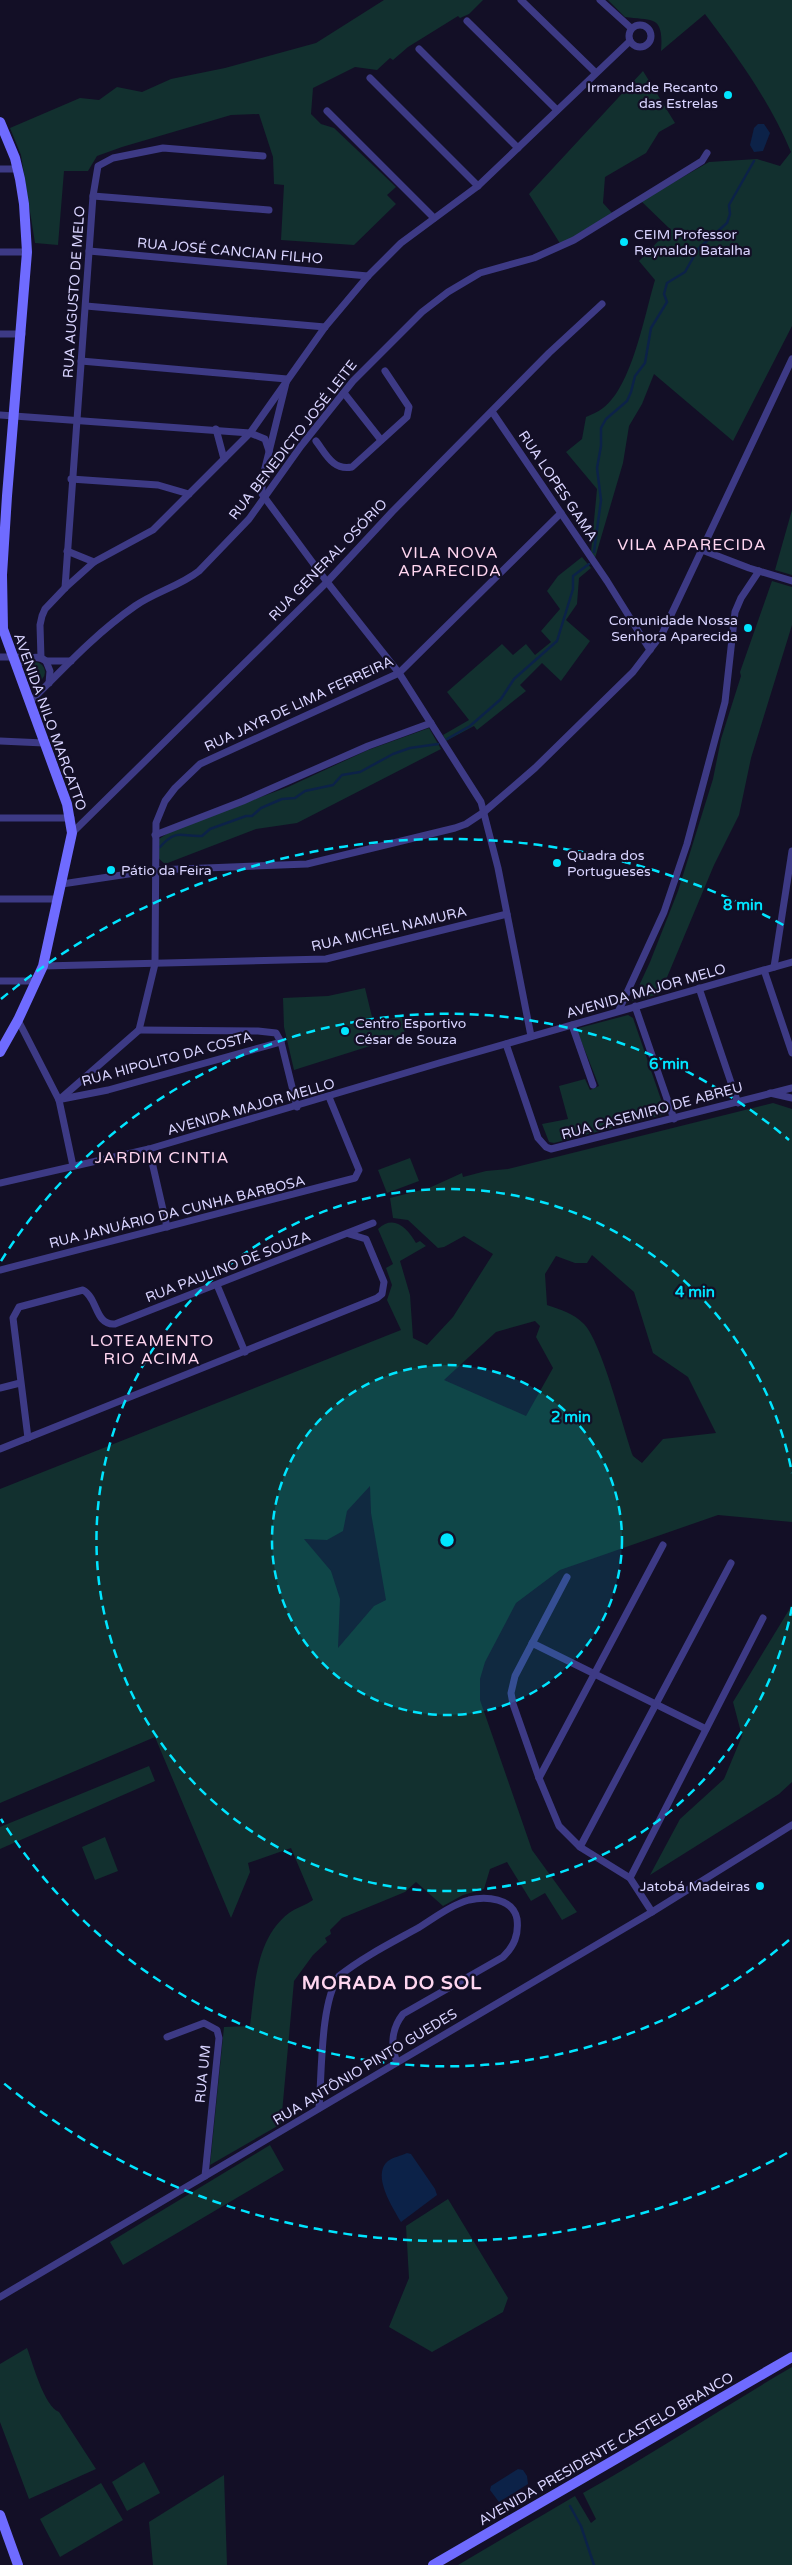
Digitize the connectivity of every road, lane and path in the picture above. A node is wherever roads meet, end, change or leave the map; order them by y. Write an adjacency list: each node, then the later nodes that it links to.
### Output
1 (522, 0): 7 (street)
2 (600, 0): 4 (street)
3 (467, 20): 9 (street)
4 (631, 28): 5 (street); 5 (street)
5 (630, 41): 7 (street)
6 (420, 49): 12 (street)
7 (595, 72): 9 (street)
8 (370, 78): 17 (street)
9 (557, 110): 12 (street)
10 (327, 111): 20 (street)
11 (0, 122): 16 (street, AVENIDA NILO MARCATTO)
12 (518, 148): 17 (street)
13 (707, 154): 34 (street, RUA BENEDICTO JOSÉ LEITE)
14 (263, 156): 18 (street, RUA AUGUSTO DE MELO)
15 (0, 169): 16 (street)
16 (18, 169): 22 (street, AVENIDA NILO MARCATTO)
17 (478, 186): 20 (street)
18 (93, 196): 19 (street); 23 (street, RUA AUGUSTO DE MELO)
19 (269, 210)
20 (434, 218): 24 (street)
21 (0, 252): 22 (street)
22 (27, 252): 29 (street, AVENIDA NILO MARCATTO)
23 (90, 252): 24 (street, RUA JOSÉ CANCIAN FILHO); 26 (street, RUA AUGUSTO DE MELO)
24 (368, 276): 27 (street)
25 (602, 304): 35 (street, RUA GENERAL OSÓRIO)
26 (86, 306): 27 (street); 31 (street, RUA AUGUSTO DE MELO)
27 (325, 327): 33 (street)
28 (0, 334): 29 (street)
29 (22, 334): 37 (street, AVENIDA NILO MARCATTO)
30 (792, 359): 52 (street)
31 (81, 361): 33 (street); 38 (street, RUA AUGUSTO DE MELO)
32 (385, 371): 43 (street)
33 (287, 379): 40 (street); 41 (street)
34 (344, 393): 43 (street); 50 (street, RUA BENEDICTO JOSÉ LEITE)
35 (493, 413): 51 (street, RUA LOPES GAMA); 58 (street, RUA GENERAL OSÓRIO)
36 (0, 415): 37 (street)
37 (14, 415): 38 (street); 49 (street, AVENIDA NILO MARCATTO)
38 (77, 419): 39 (street); 47 (street, RUA AUGUSTO DE MELO)
39 (216, 429): 40 (street); 46 (street)
40 (250, 433): 42 (street); 46 (street)
41 (273, 435): 42 (street); 45 (street)
42 (265, 440): 45 (street)
43 (381, 440): 44 (street)
44 (316, 441)
45 (269, 453): 50 (street)
46 (224, 459): 48 (street)
47 (71, 479): 48 (street); 53 (street, RUA AUGUSTO DE MELO)
48 (189, 494): 54 (street)
49 (3, 496): 56 (street, AVENIDA NILO MARCATTO)
50 (264, 497): 58 (street); 64 (street, RUA BENEDICTO JOSÉ LEITE)
51 (560, 513): 60 (street, RUA LOPES GAMA); 65 (street, RUA JAYR DE LIMA FERREIRA)
52 (702, 550): 55 (street); 60 (street)
53 (67, 551): 54 (street); 59 (street, RUA AUGUSTO DE MELO)
54 (94, 562): 59 (street)
55 (759, 571): 57 (street); 91 (street)
56 (1, 576): 63 (street, AVENIDA NILO MARCATTO)
57 (792, 581)
58 (327, 582): 65 (street); 74 (street, RUA GENERAL OSÓRIO)
59 (64, 588): 62 (street)
60 (650, 650): 71 (street)
61 (0, 657): 63 (street)
62 (44, 659): 63 (street); 64 (street); 66 (street)
63 (14, 661): 67 (street, AVENIDA NILO MARCATTO)
64 (71, 661): 66 (street, RUA BENEDICTO JOSÉ LEITE)
65 (399, 673): 68 (street); 75 (street, RUA JAYR DE LIMA FERREIRA)
66 (49, 683): 67 (street, RUA BENEDICTO JOSÉ LEITE)
67 (30, 702): 70 (street, AVENIDA NILO MARCATTO)
68 (431, 723): 71 (street); 75 (street)
69 (0, 741): 70 (street)
70 (44, 742): 73 (street, AVENIDA NILO MARCATTO)
71 (484, 812): 77 (street); 81 (street)
72 (0, 818): 73 (street)
73 (71, 818): 74 (street, AVENIDA NILO MARCATTO)
74 (72, 833): 78 (street, AVENIDA NILO MARCATTO)
75 (155, 835): 77 (street, RUA JAYR DE LIMA FERREIRA)
76 (792, 851): 85 (street)
77 (155, 870): 78 (street); 83 (street, RUA JAYR DE LIMA FERREIRA)
78 (62, 884): 80 (street, AVENIDA NILO MARCATTO)
79 (0, 899): 80 (street)
80 (58, 899): 84 (street, AVENIDA NILO MARCATTO)
81 (507, 914): 83 (street, RUA MICHEL NAMURA); 95 (street)
82 (792, 962): 85 (street, AVENIDA MAJOR MELO)
83 (155, 964): 84 (street, RUA MICHEL NAMURA); 94 (street, RUA JAYR DE LIMA FERREIRA)
84 (43, 966): 88 (street, AVENIDA NILO MARCATTO)
85 (774, 967): 86 (street, AVENIDA MAJOR MELO)
86 (764, 970): 89 (street, AVENIDA MAJOR MELO); 99 (street)
87 (0, 981): 88 (street)
88 (38, 981): 92 (street, AVENIDA NILO MARCATTO)
89 (699, 988): 90 (street, AVENIDA MAJOR MELO); 106 (street)
90 (635, 1006): 91 (street, AVENIDA MAJOR MELO); 108 (street)
91 (619, 1010): 93 (street, AVENIDA MAJOR MELO)
92 (18, 1020): 98 (street, AVENIDA NILO MARCATTO); 105 (street)
93 (572, 1025): 95 (street, AVENIDA MAJOR MELO); 100 (street)
94 (139, 1030): 96 (street); 105 (street)
95 (531, 1036): 97 (street, AVENIDA MAJOR MELO)
96 (282, 1042): 105 (street, RUA HIPOLITO DA COSTA); 107 (street)
97 (506, 1044): 104 (street, AVENIDA MAJOR MELLO); 108 (street, RUA CASEMIRO DE ABREU)
98 (0, 1052)
99 (792, 1053)
100 (593, 1084)
101 (792, 1088): 102 (street, RUA CASEMIRO DE ABREU)
102 (770, 1093): 103 (street); 106 (street, RUA CASEMIRO DE ABREU)
103 (792, 1095)
104 (329, 1097): 107 (street, AVENIDA MAJOR MELLO); 112 (street, RUA JANUÁRIO DA CUNHA BARBOSA)
105 (59, 1100): 110 (street)
106 (738, 1103): 108 (street, RUA CASEMIRO DE ABREU)
107 (297, 1107): 109 (street, AVENIDA MAJOR MELLO)
108 (674, 1120)
109 (149, 1149): 110 (street, AVENIDA MAJOR MELLO); 112 (street)
110 (73, 1166): 111 (street, AVENIDA MAJOR MELLO)
111 (0, 1183)
112 (167, 1227): 115 (street, RUA JANUÁRIO DA CUNHA BARBOSA)
113 (349, 1234): 114 (street); 114 (street, RUA PAULINO DE SOUZA); 116 (street, RUA PAULINO DE SOUZA)
114 (366, 1239): 117 (street)
115 (0, 1270)
116 (217, 1285): 117 (street); 118 (street, RUA PAULINO DE SOUZA)
117 (245, 1352): 120 (street)
118 (20, 1383): 119 (street); 120 (street)
119 (0, 1388)
120 (28, 1438): 121 (street)
121 (0, 1450)
122 (663, 1545): 127 (street)
123 (731, 1563): 128 (street)
124 (567, 1577): 126 (street)
125 (763, 1618): 129 (street)
126 (532, 1643): 127 (street); 130 (street)
127 (596, 1674): 128 (street); 130 (street)
128 (656, 1704): 129 (street); 132 (street)
129 (706, 1729): 133 (street)
130 (539, 1778): 132 (street)
131 (792, 1825): 134 (street, RUA ANTÔNIO PINTO GUEDES)
132 (580, 1847): 133 (street)
133 (630, 1878): 134 (street)
134 (652, 1912): 136 (street, RUA ANTÔNIO PINTO GUEDES)
135 (167, 2037): 138 (street, RUA UM)
136 (397, 2062): 137 (street, RUA ANTÔNIO PINTO GUEDES); 137 (street)
137 (319, 2108): 138 (street, RUA ANTÔNIO PINTO GUEDES)
138 (204, 2176): 139 (street, RUA ANTÔNIO PINTO GUEDES)
139 (0, 2297)
140 (792, 2357): 143 (street, AVENIDA PRESIDENTE CASTELO BRANCO)
141 (0, 2515): 142 (street)
142 (18, 2565)
143 (433, 2565)

